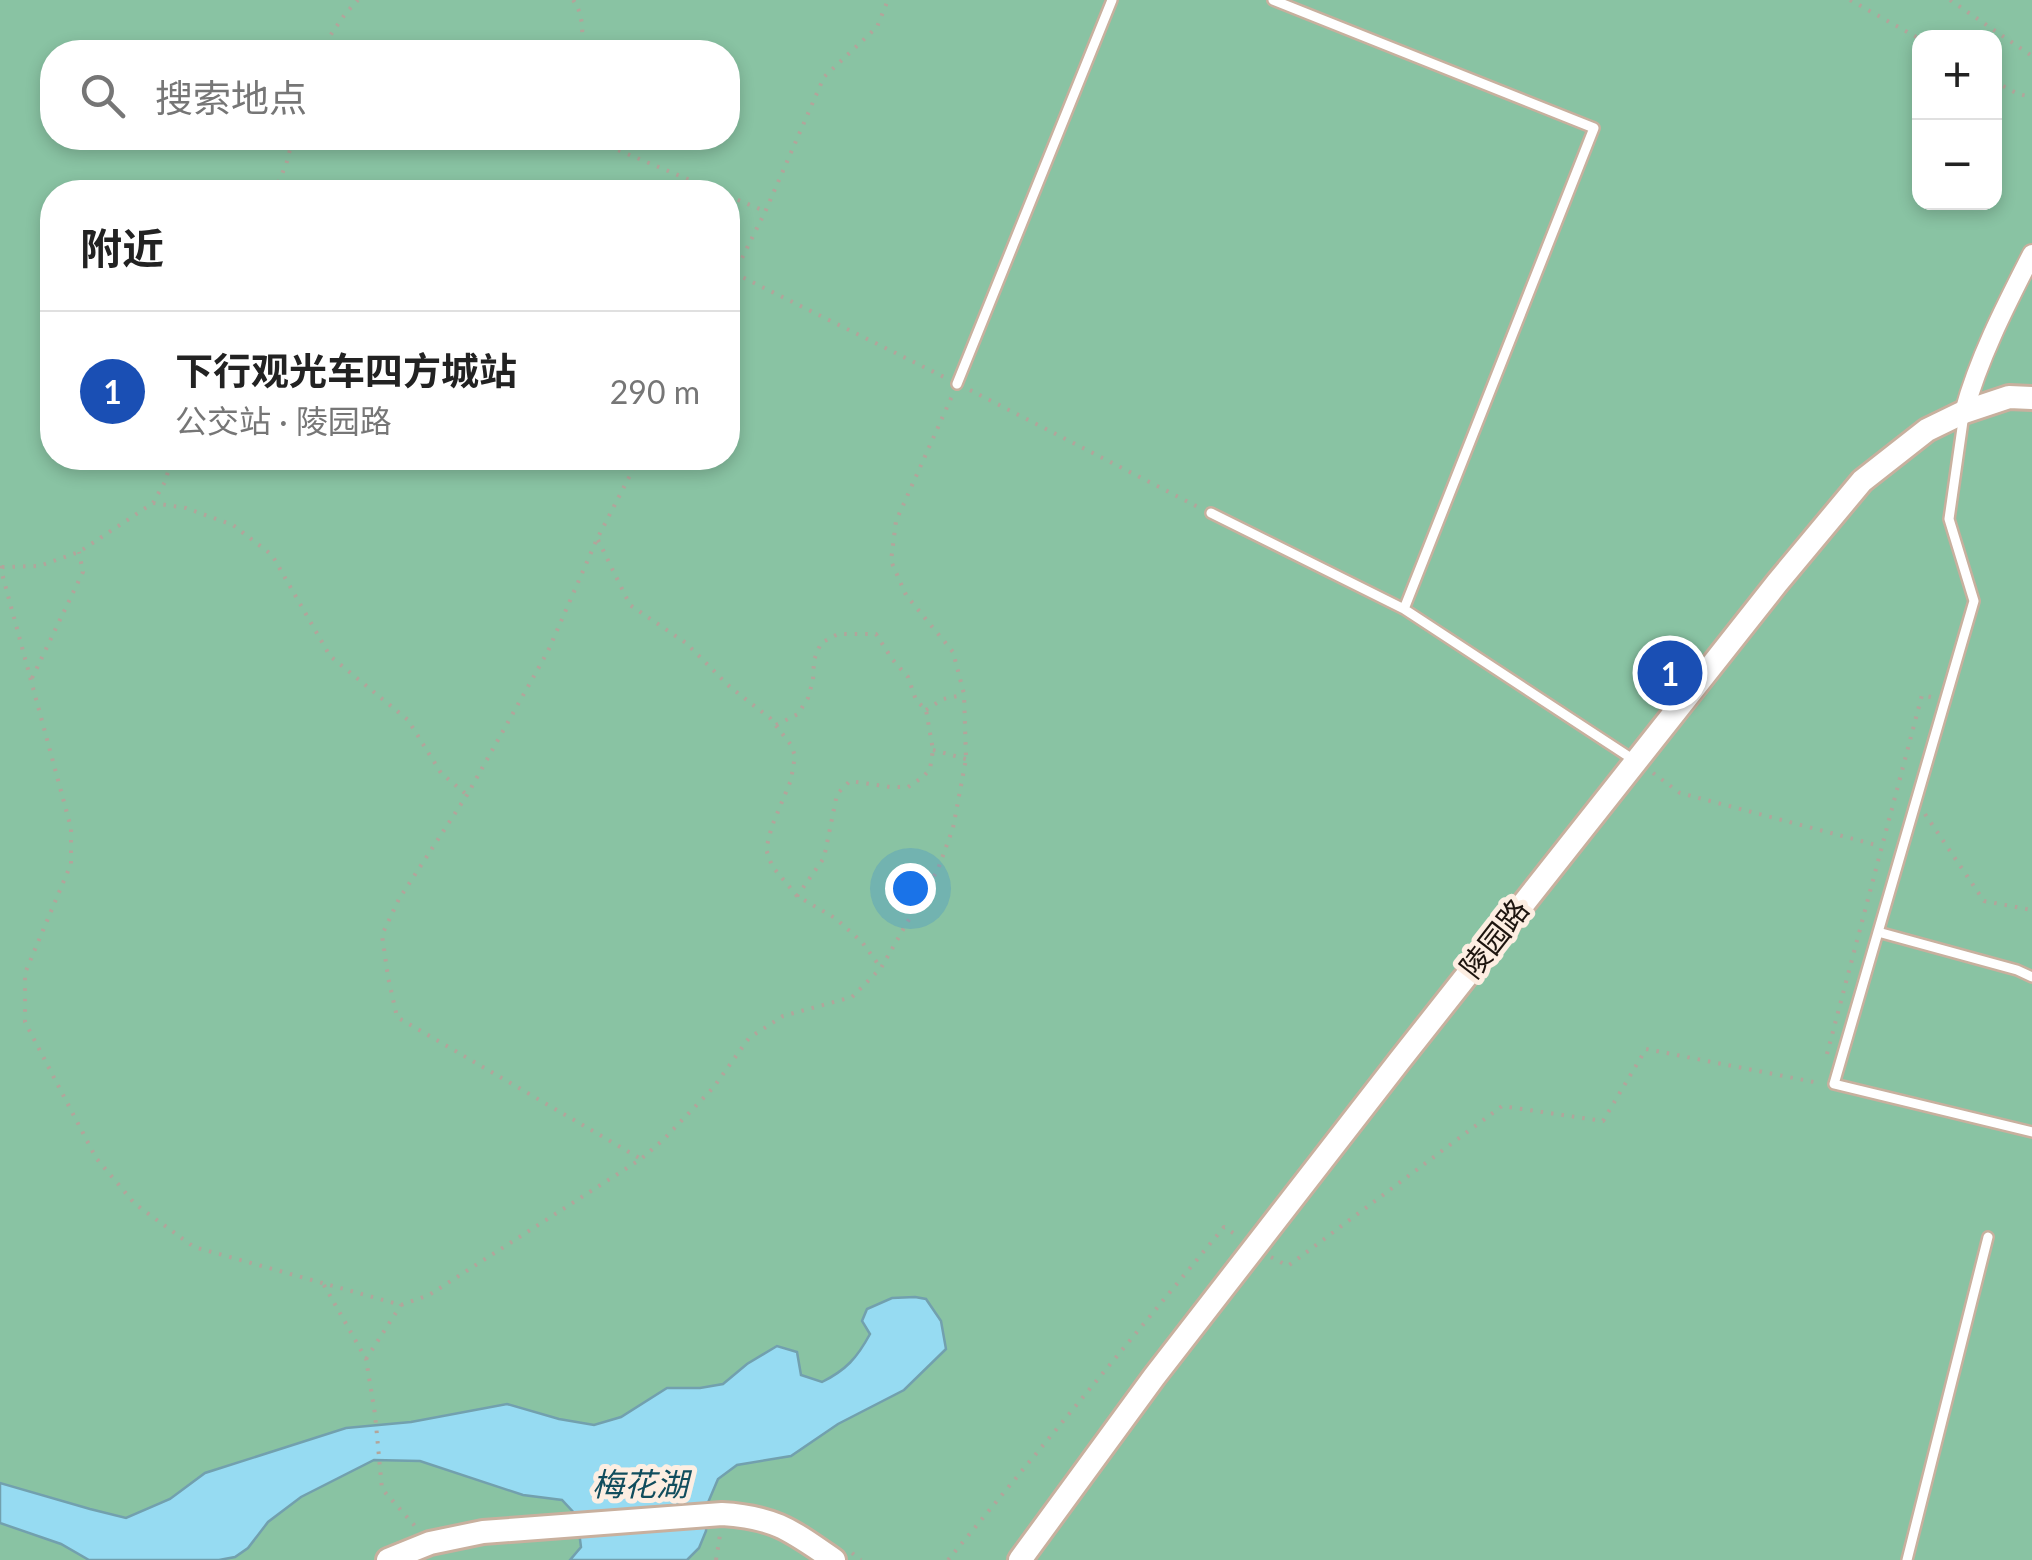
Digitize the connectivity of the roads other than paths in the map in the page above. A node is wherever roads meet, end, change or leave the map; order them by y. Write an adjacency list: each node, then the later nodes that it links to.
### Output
1 (1112, 0): 4 (lane)
2 (1274, 0): 8 (lane)
3 (2032, 254): 6 (street)
4 (958, 384)
5 (2032, 398): 6 (street, 陵园路)
6 (1964, 412): 9 (street, 陵园路); 10 (lane)
7 (1211, 513): 8 (lane)
8 (1404, 609): 9 (lane)
9 (1637, 762): 16 (street, 陵园路)
10 (1878, 932): 11 (lane); 12 (lane)
11 (2032, 977)
12 (2032, 1132)
13 (1988, 1238): 17 (lane)
14 (388, 1560): 15 (street)
15 (834, 1560)
16 (1020, 1560)
17 (1907, 1560)

